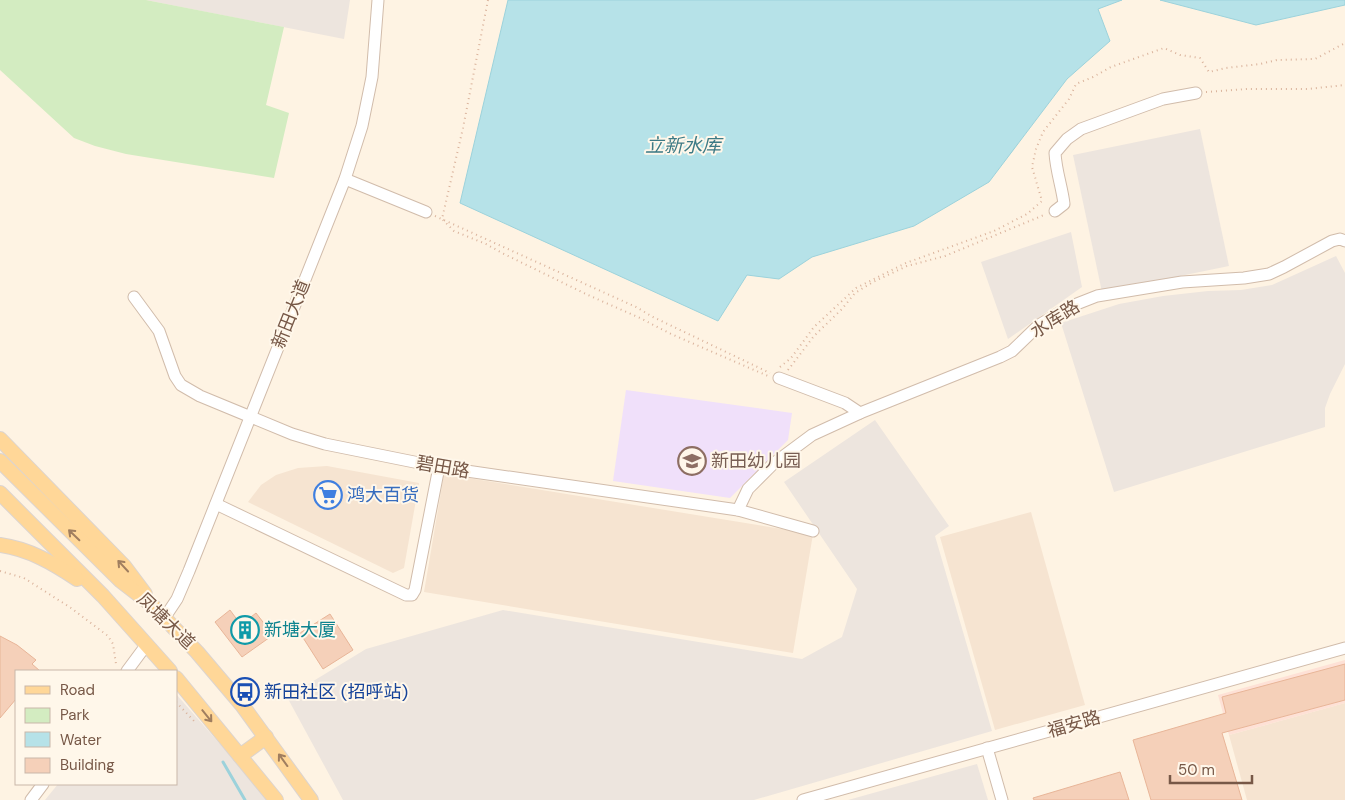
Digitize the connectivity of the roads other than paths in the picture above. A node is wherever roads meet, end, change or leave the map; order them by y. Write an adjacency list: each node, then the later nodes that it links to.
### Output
1 (378, 0): 3 (street, 新田大道)
2 (1196, 93): 4 (street)
3 (345, 179): 5 (street); 10 (street, 新田大道)
4 (1055, 211)
5 (426, 212)
6 (1345, 241): 9 (street, 水库路)
7 (134, 297): 10 (street, 碧田路)
8 (776, 377): 9 (street)
9 (860, 412): 16 (street, 水库路)
10 (251, 417): 13 (street, 碧田路); 15 (street, 新田大道)
11 (0, 440): 20 (main road, one-way to 11)
12 (0, 461): 20 (main road, 凤塘大道, one-way to 12)
13 (439, 467): 15 (street); 16 (street, 碧田路)
14 (0, 493): 19 (main road, 凤塘大道)
15 (216, 504): 21 (street, 新田大道)
16 (738, 510): 17 (street, 碧田路)
17 (813, 531)
18 (0, 545): 19 (main road)
19 (103, 596): 22 (main road, 凤塘大道)
20 (152, 605): 21 (main road, 凤塘大道)
21 (165, 617): 27 (main road, 凤塘大道)
22 (147, 644): 24 (street); 25 (main road, 凤塘大道)
23 (1345, 648): 28 (street, 福安路)
24 (124, 670)
25 (169, 670)
26 (178, 680): 29 (main road, 凤塘大道, one-way to 29)
27 (266, 737): 29 (main road); 33 (main road, 凤塘大道, one-way to 27)
28 (987, 748): 34 (street, 福安路); 35 (street)
29 (240, 756): 32 (main road, 凤塘大道)
30 (42, 785): 31 (street)
31 (31, 800)
32 (276, 800)
33 (311, 800)
34 (803, 800)
35 (1002, 800)

